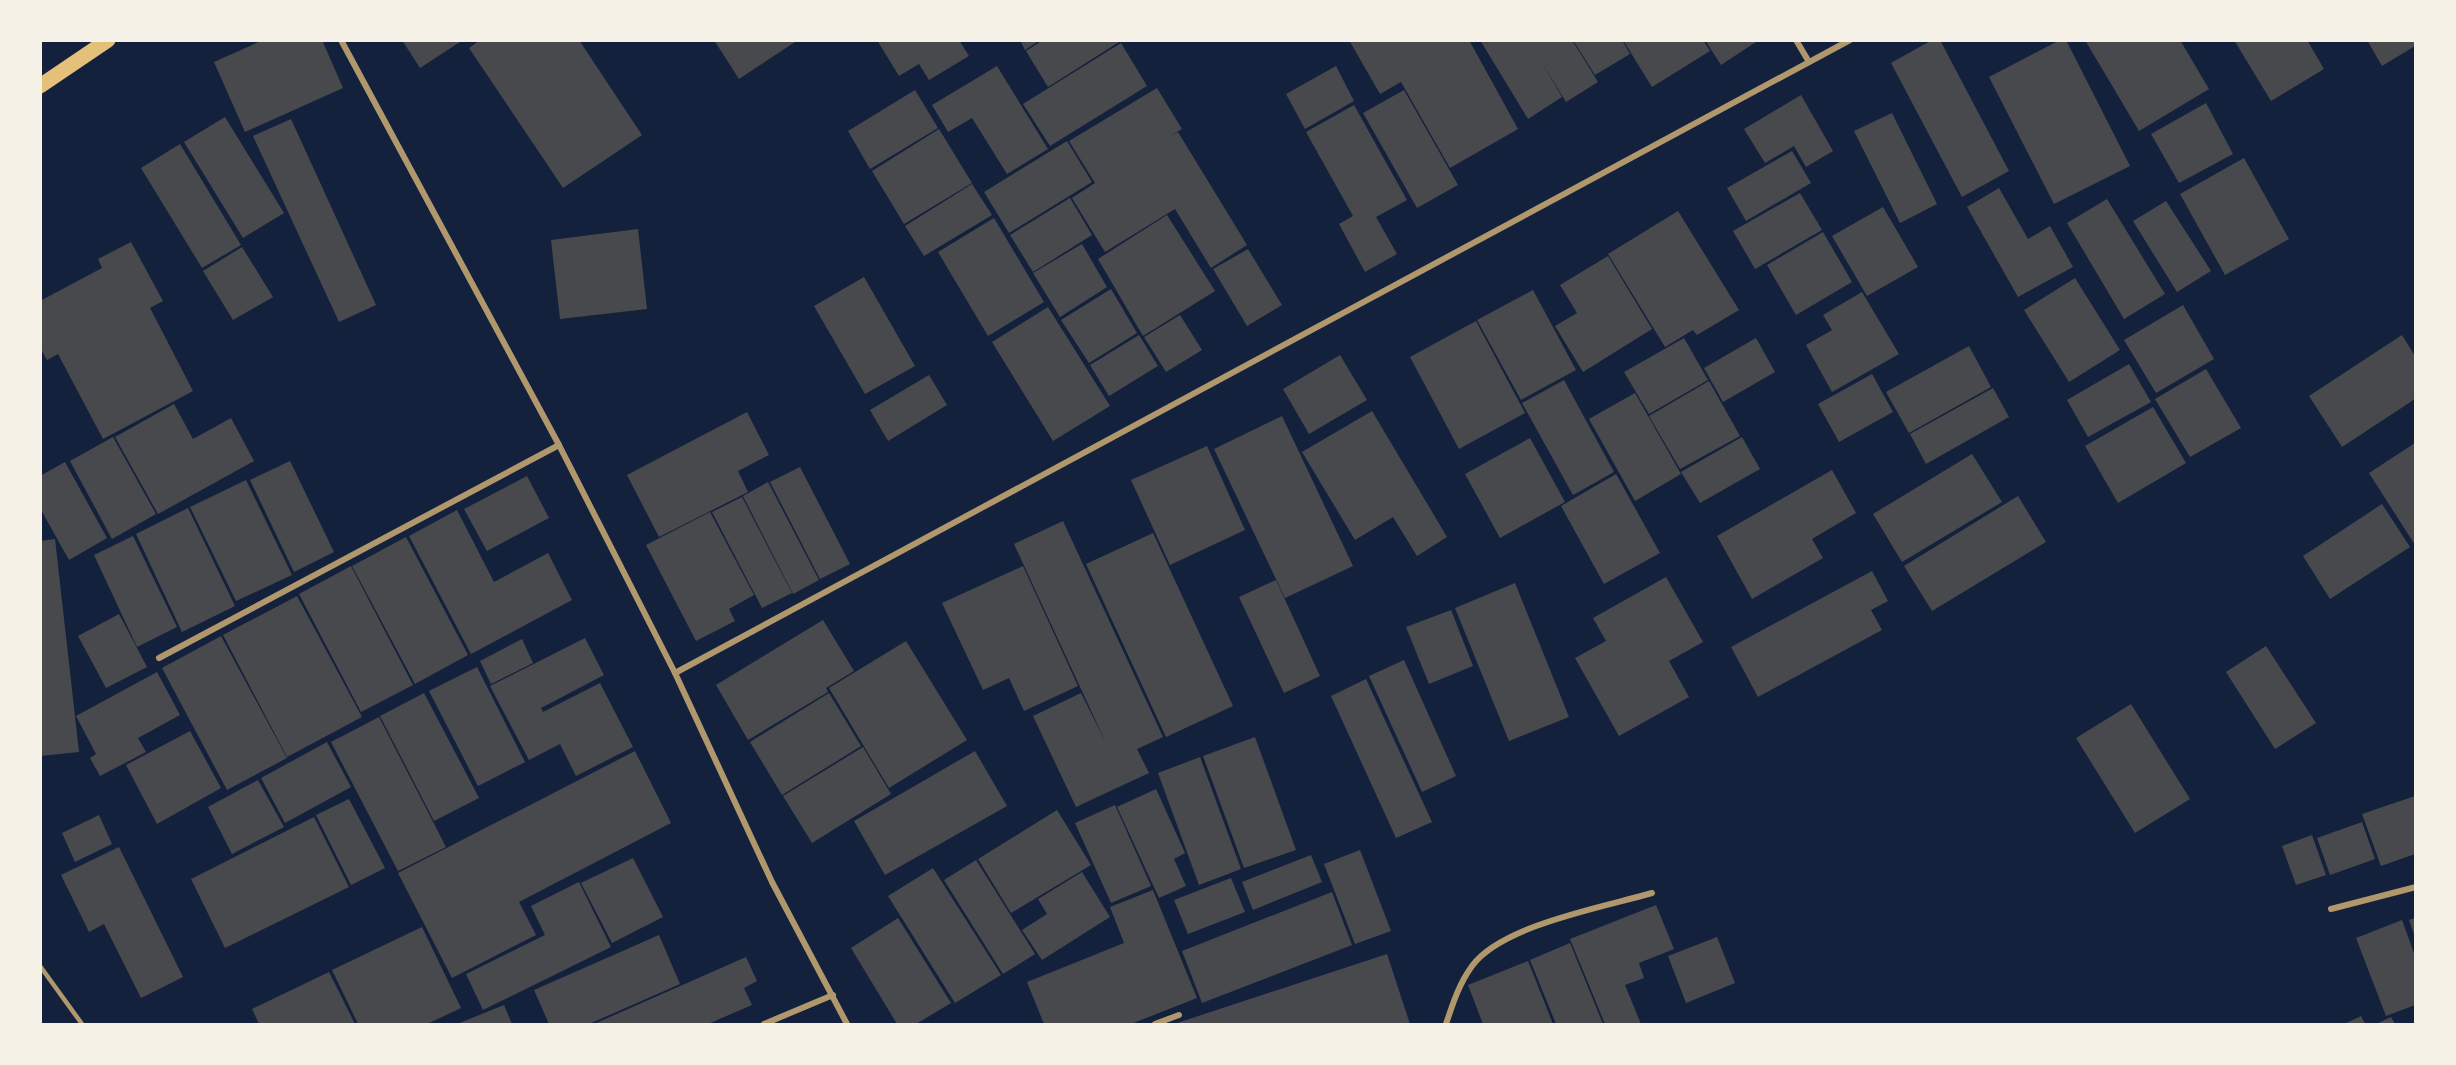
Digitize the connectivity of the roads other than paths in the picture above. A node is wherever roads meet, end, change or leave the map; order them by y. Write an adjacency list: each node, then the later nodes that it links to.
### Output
1 (108, 40): 6 (main road)
2 (341, 40): 7 (street)
3 (1796, 40): 5 (street)
4 (1850, 40): 5 (street)
5 (1809, 62): 9 (street)
6 (40, 86)
7 (559, 445): 8 (street); 9 (street)
8 (159, 658)
9 (675, 673): 14 (street)
10 (2415, 887): 12 (street)
11 (1653, 893): 20 (street)
12 (2331, 909)
13 (40, 966): 16 (lane)
14 (833, 995): 17 (street); 18 (street)
15 (1179, 1015): 19 (street)
16 (82, 1024)
17 (764, 1024)
18 (847, 1024)
19 (1155, 1024)
20 (1446, 1024)

